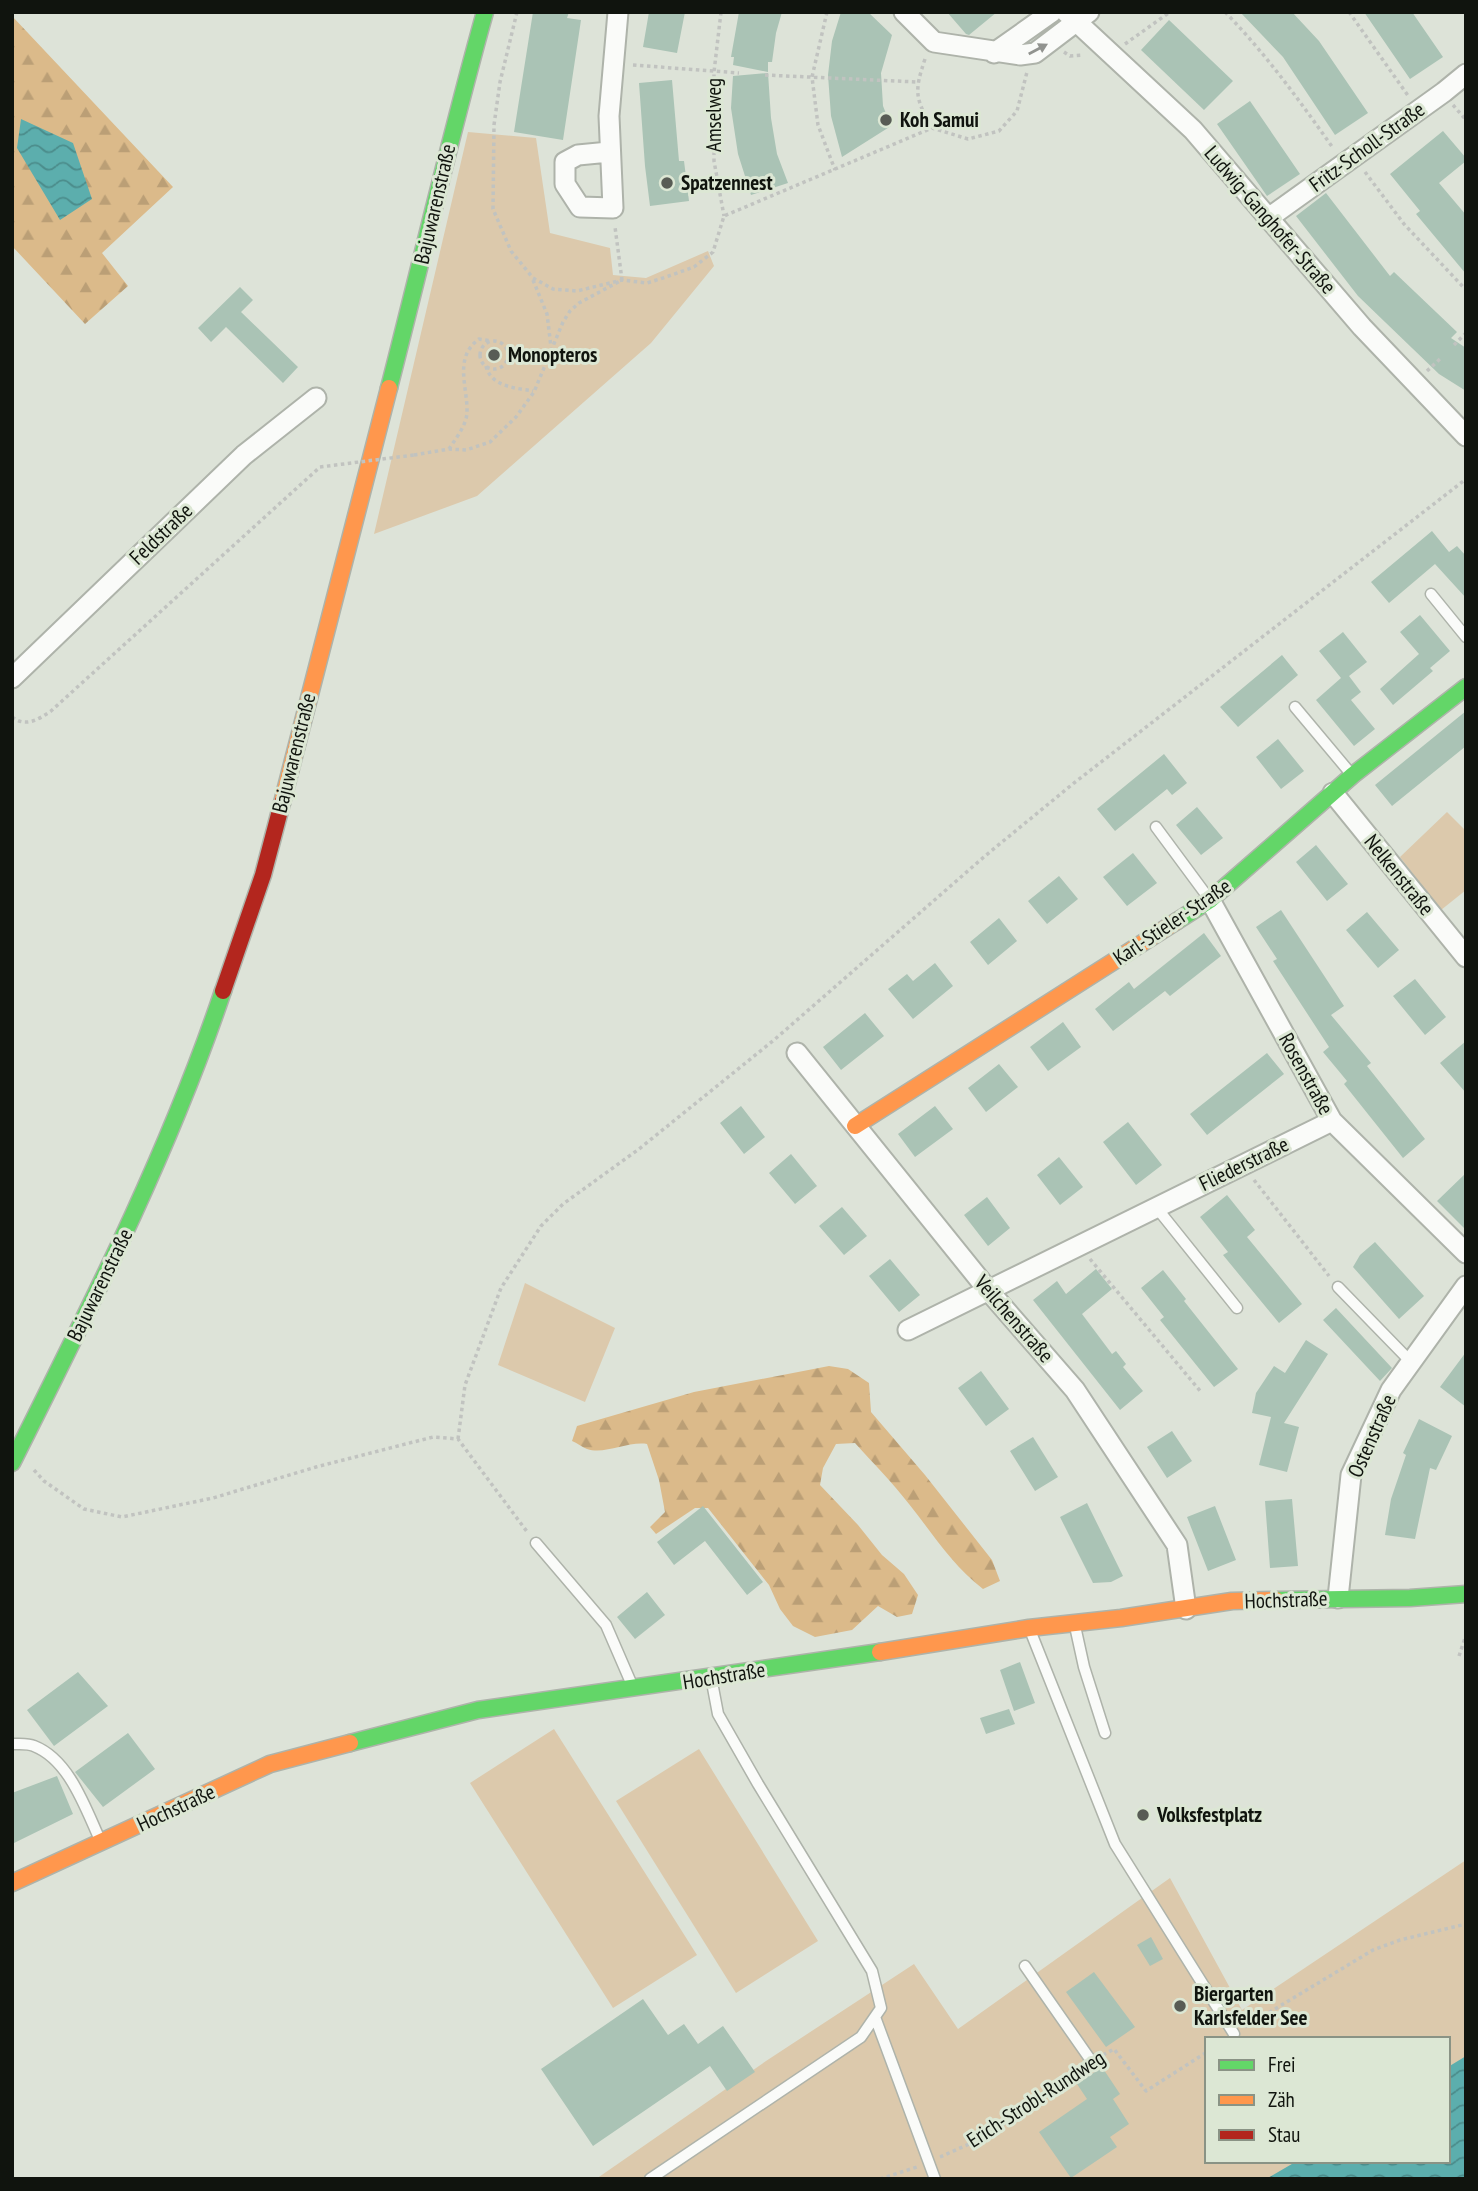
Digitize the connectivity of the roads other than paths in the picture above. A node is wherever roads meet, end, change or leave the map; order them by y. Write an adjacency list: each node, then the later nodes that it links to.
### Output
1 (485, 12): 33 (street, Bajuwarenstraße)
2 (618, 12): 8 (street)
3 (904, 12): 6 (street)
4 (1052, 12): 6 (street)
5 (1077, 16): 6 (street, one-way to 5); 9 (street, Ludwig-Ganghofer-Straße)
6 (994, 53)
7 (1466, 74): 9 (street, Fritz-Scholl-Straße)
8 (609, 152): 8 (street)
9 (1267, 219): 11 (street, Ludwig-Ganghofer-Straße)
10 (316, 398): 14 (street, Feldstraße)
11 (1466, 436)
12 (1431, 594): 13 (lane)
13 (1466, 637)
14 (12, 678)
15 (1466, 687): 17 (street, Karl-Stieler-Straße)
16 (1295, 707): 17 (lane)
17 (1353, 775): 18 (street, Karl-Stieler-Straße)
18 (1333, 793): 20 (street, Karl-Stieler-Straße); 21 (street, Nelkenstraße)
19 (1156, 827): 20 (lane)
20 (1210, 900): 23 (street, Rosenstraße); 24 (street, Karl-Stieler-Straße)
21 (1466, 957)
22 (797, 1053): 24 (street, Veilchenstraße)
23 (1332, 1121): 25 (street, Fliederstraße); 26 (street, Rosenstraße)
24 (855, 1126): 29 (street, Veilchenstraße)
25 (1156, 1207): 29 (street, Fliederstraße); 30 (lane)
26 (1466, 1253)
27 (1466, 1286): 32 (street, Ostenstraße)
28 (1338, 1287): 32 (lane)
29 (988, 1290): 31 (street, Fliederstraße); 37 (street, Veilchenstraße)
30 (1237, 1308)
31 (908, 1330)
32 (1411, 1362): 36 (street, Ostenstraße)
33 (15, 1457)
34 (536, 1543): 41 (lane)
35 (1466, 1594): 36 (street, Hochstraße)
36 (1338, 1598): 37 (street, Hochstraße)
37 (1186, 1609): 38 (street, Hochstraße)
38 (1074, 1623): 39 (street, Hochstraße); 42 (lane)
39 (1029, 1628): 40 (street, Hochstraße); 48 (lane)
40 (710, 1677): 41 (street, Hochstraße); 47 (lane)
41 (633, 1689): 44 (street, Hochstraße)
42 (1105, 1733)
43 (12, 1744): 44 (lane)
44 (102, 1842): 45 (street, Hochstraße)
45 (12, 1883)
46 (1025, 1966): 49 (lane)
47 (875, 2017): 50 (lane); 51 (lane)
48 (1234, 2034)
49 (1092, 2062)
50 (650, 2179)
51 (935, 2179)

